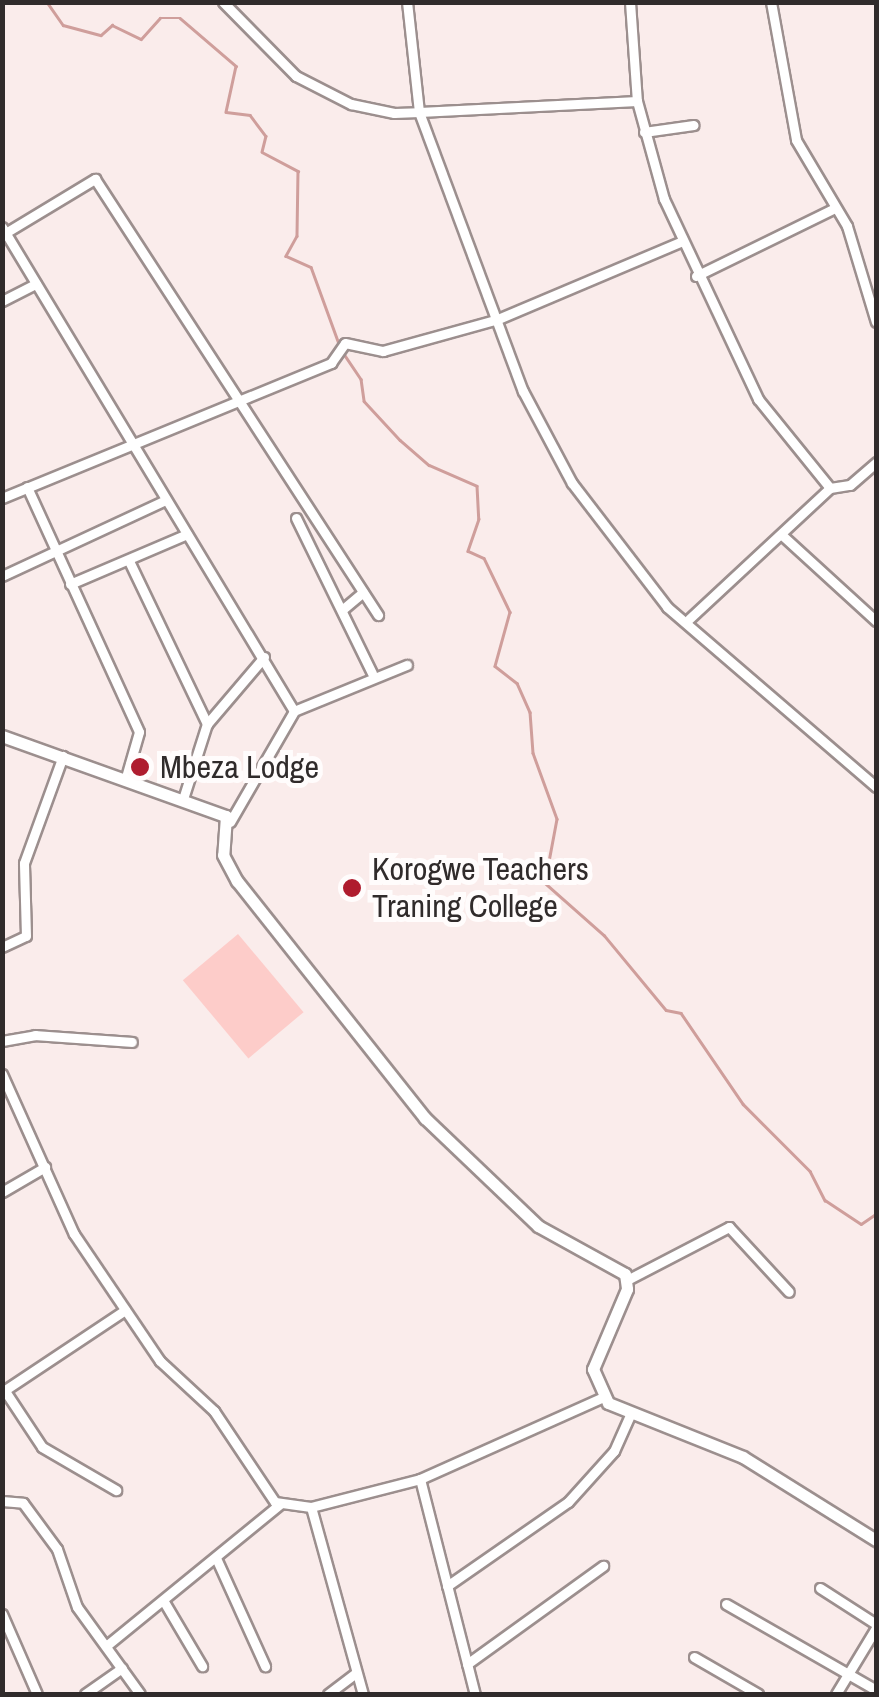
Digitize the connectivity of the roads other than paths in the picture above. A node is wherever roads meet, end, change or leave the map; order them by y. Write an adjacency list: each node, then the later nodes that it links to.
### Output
1 (223, 2): 6 (street)
2 (407, 2): 6 (street)
3 (630, 2): 5 (street)
4 (771, 2): 9 (street)
5 (636, 101): 6 (street); 8 (street)
6 (419, 112): 15 (street)
7 (694, 126): 8 (street)
8 (644, 132): 11 (street)
9 (833, 209): 12 (street); 16 (street)
10 (4, 232): 13 (street); 17 (street)
11 (680, 242): 12 (street); 15 (street)
12 (696, 276): 21 (street)
13 (36, 284): 14 (street); 18 (street)
14 (2, 302)
15 (498, 319): 17 (street); 34 (street)
16 (876, 322)
17 (240, 397): 18 (street); 31 (street)
18 (130, 441): 20 (street); 23 (street)
19 (876, 462): 21 (street)
20 (27, 487): 22 (street); 27 (street)
21 (830, 488): 26 (street)
22 (2, 498)
23 (166, 500): 25 (street); 27 (street)
24 (296, 518): 32 (street)
25 (187, 534): 28 (street); 36 (street)
26 (784, 536): 34 (street); 35 (street)
27 (54, 553): 29 (street); 30 (street)
28 (129, 560): 30 (street); 40 (street)
29 (2, 576)
30 (70, 584): 43 (street)
31 (363, 592): 32 (street); 33 (street)
32 (343, 609): 38 (street)
33 (378, 615)
34 (688, 619): 44 (street)
35 (876, 620)
36 (264, 657): 39 (street); 40 (street)
37 (407, 665): 38 (street)
38 (372, 673): 39 (street)
39 (294, 711): 46 (street)
40 (206, 724): 45 (street)
41 (2, 736): 42 (street)
42 (63, 756): 43 (street); 47 (street)
43 (126, 777): 45 (street)
44 (876, 788)
45 (183, 798): 46 (street)
46 (230, 822): 53 (street)
47 (2, 947)
48 (2, 1041): 49 (street)
49 (132, 1042)
50 (2, 1074): 51 (street)
51 (44, 1168): 52 (street); 55 (street)
52 (2, 1192)
53 (627, 1280): 54 (street); 57 (street)
54 (789, 1292)
55 (125, 1310): 56 (street); 62 (street)
56 (4, 1392): 60 (street)
57 (603, 1396): 58 (street); 59 (street)
58 (630, 1414): 64 (street); 67 (street)
59 (420, 1479): 63 (street); 67 (street)
60 (116, 1490)
61 (2, 1502): 73 (street)
62 (280, 1504): 63 (street); 65 (street)
63 (312, 1507): 79 (street)
64 (876, 1540)
65 (216, 1558): 69 (street); 77 (street)
66 (603, 1566): 75 (street)
67 (447, 1586): 75 (street)
68 (820, 1588): 72 (street)
69 (163, 1600): 73 (street); 76 (street)
70 (726, 1604): 80 (street)
71 (2, 1614): 82 (street)
72 (876, 1626): 80 (street)
73 (106, 1646): 78 (street)
74 (694, 1657): 88 (street)
75 (467, 1664): 87 (street)
76 (202, 1666)
77 (265, 1666)
78 (122, 1668): 83 (street); 84 (street)
79 (356, 1673): 85 (street); 86 (street)
80 (850, 1674): 81 (street); 89 (street)
81 (876, 1690)
82 (37, 1694)
83 (85, 1694)
84 (140, 1694)
85 (328, 1694)
86 (362, 1694)
87 (475, 1694)
88 (758, 1694)
89 (836, 1694)

